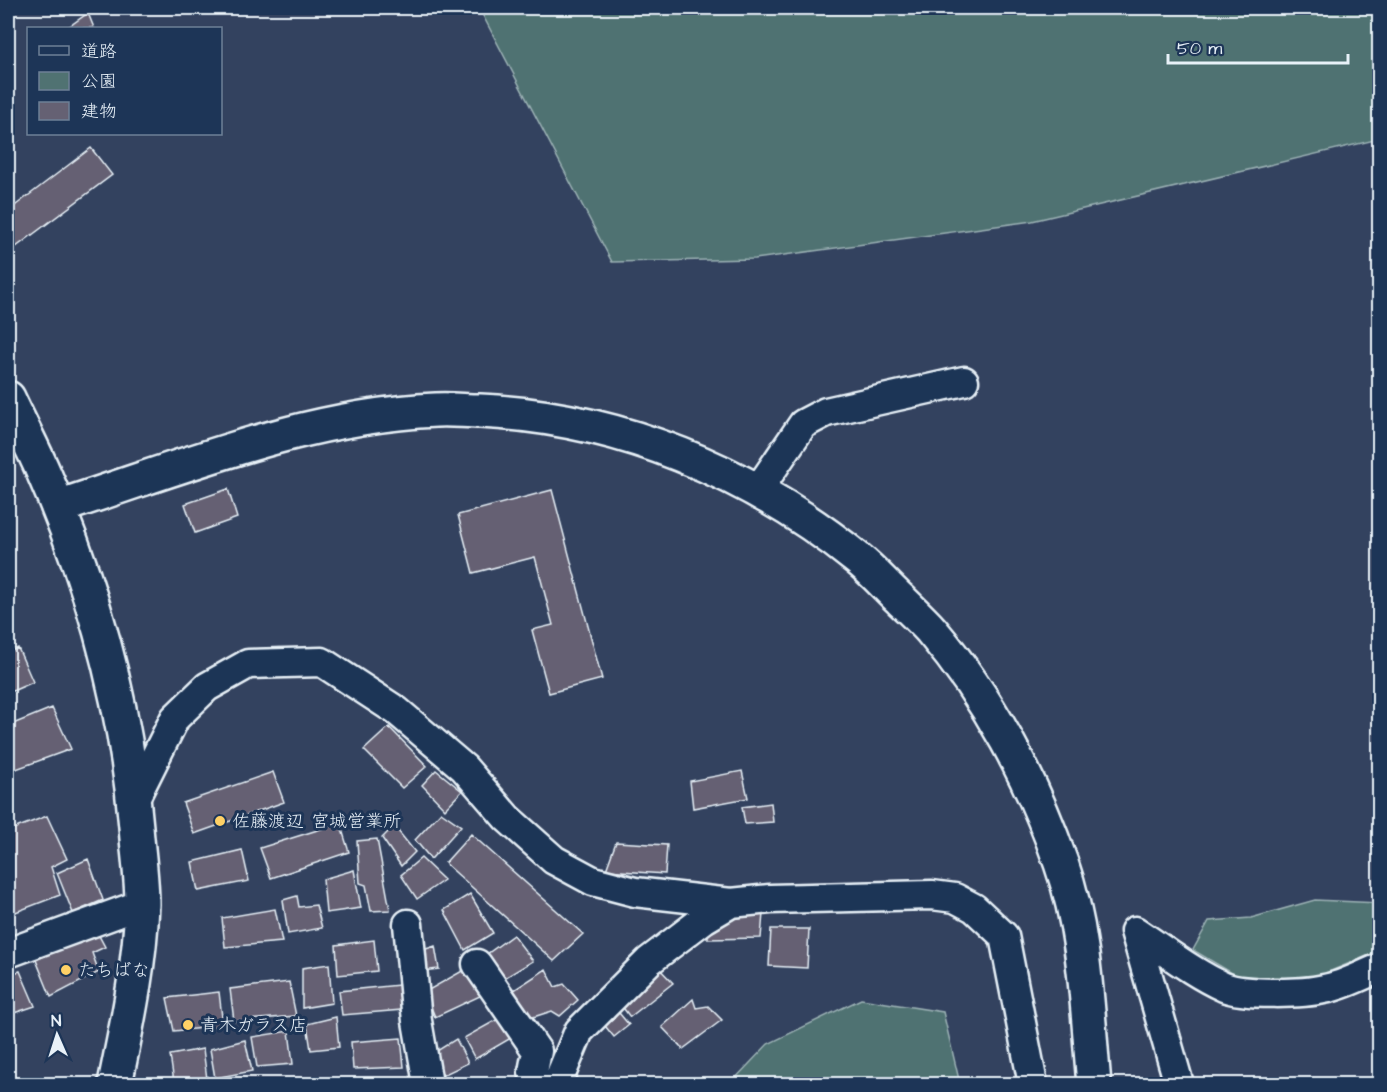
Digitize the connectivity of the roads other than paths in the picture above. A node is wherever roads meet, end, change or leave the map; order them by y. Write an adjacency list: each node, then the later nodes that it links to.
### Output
1 (964, 381): 3 (street)
2 (8, 398): 4 (street)
3 (758, 490): 4 (street); 16 (street)
4 (58, 507): 5 (street)
5 (134, 800): 6 (street); 7 (street)
6 (731, 903): 12 (street); 15 (street)
7 (142, 904): 9 (street); 13 (street)
8 (408, 924): 14 (street)
9 (8, 952)
10 (477, 964): 12 (street)
11 (1380, 968): 17 (street)
12 (541, 1079)
13 (115, 1084)
14 (428, 1084)
15 (1033, 1084)
16 (1094, 1084)
17 (1179, 1084)

